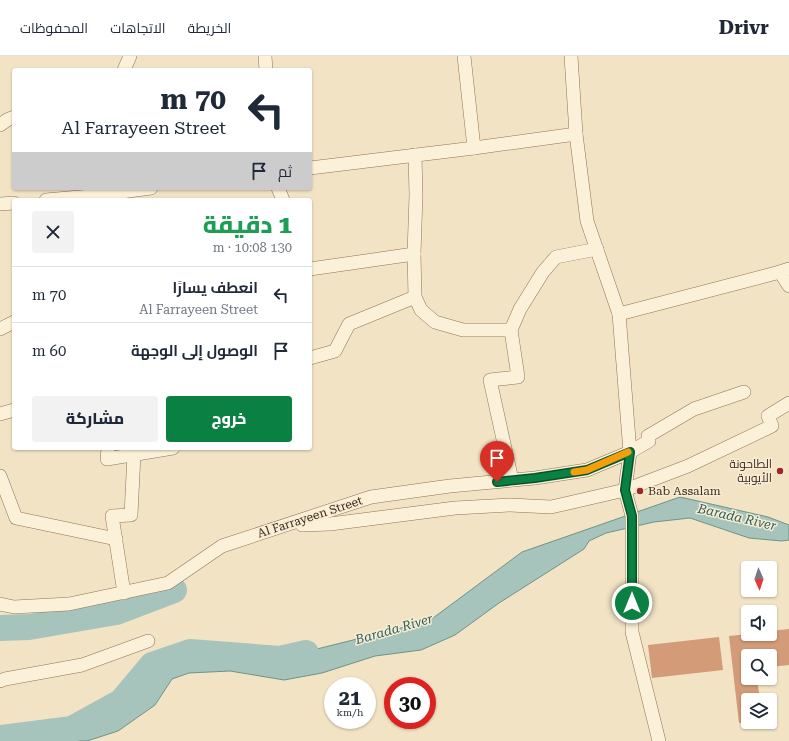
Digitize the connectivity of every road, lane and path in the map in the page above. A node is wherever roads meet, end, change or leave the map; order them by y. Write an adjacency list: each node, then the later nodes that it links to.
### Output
1 (130, 56): 5 (street)
2 (265, 56): 6 (street)
3 (464, 56): 10 (street)
4 (571, 56): 9 (street)
5 (125, 68)
6 (266, 68)
7 (12, 118): 8 (street)
8 (0, 125)
9 (576, 134): 10 (street); 17 (street)
10 (474, 148): 11 (street)
11 (415, 155): 12 (street); 18 (street)
12 (312, 168)
13 (140, 190): 14 (street)
14 (91, 198)
15 (12, 203): 16 (street)
16 (0, 204)
17 (597, 249): 23 (street); 26 (street)
18 (414, 254): 19 (street); 22 (street)
19 (312, 269)
20 (784, 270): 21 (street); 23 (street)
21 (789, 286)
22 (416, 297): 26 (street); 27 (street)
23 (619, 314): 34 (street)
24 (12, 323): 25 (street)
25 (0, 329)
26 (511, 330): 37 (street)
27 (312, 358)
28 (744, 392): 34 (street, Al Farrayeen Street)
29 (789, 403): 38 (street)
30 (12, 411): 31 (street)
31 (0, 414)
32 (108, 450): 35 (street)
33 (160, 450): 35 (street)
34 (630, 452): 37 (street, Al Farrayeen Street); 38 (street)
35 (134, 454): 40 (street)
36 (0, 476): 40 (street)
37 (512, 480): 39 (street, Al Farrayeen Street)
38 (625, 490): 39 (street); 45 (street)
39 (288, 525): 41 (street, Al Farrayeen Street)
40 (116, 539): 41 (street)
41 (124, 593): 42 (street, Al Farrayeen Street)
42 (0, 604)
43 (148, 642): 44 (street)
44 (0, 681)
45 (658, 741)

